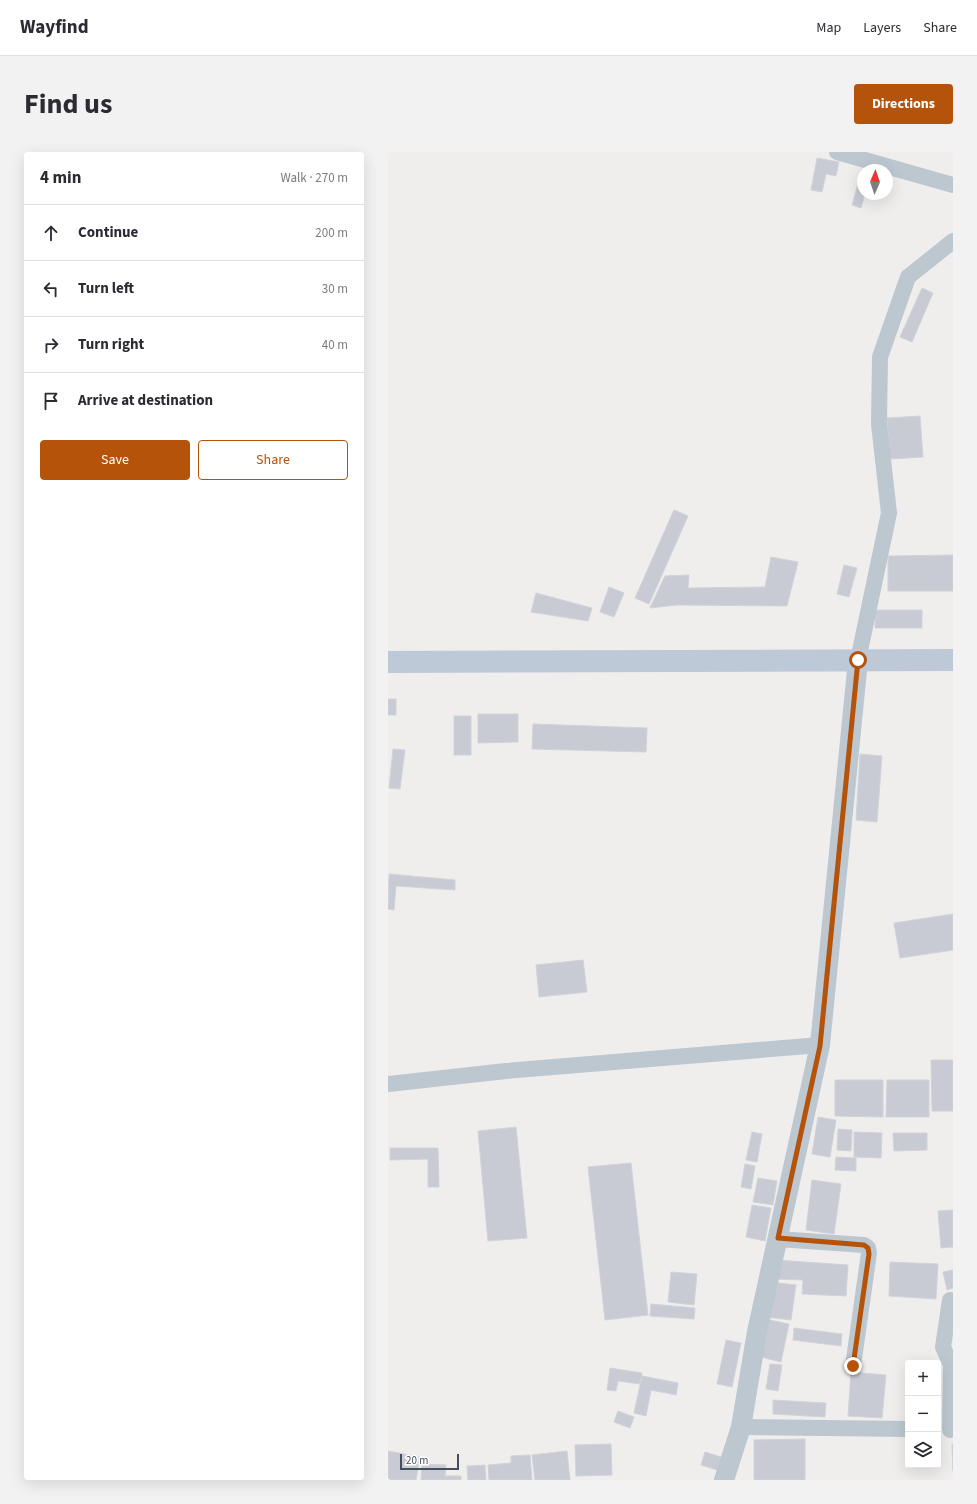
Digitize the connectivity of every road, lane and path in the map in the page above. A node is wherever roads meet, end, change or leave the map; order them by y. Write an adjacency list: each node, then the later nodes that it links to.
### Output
1 (837, 152): 2 (street)
2 (953, 185)
3 (953, 241): 4 (street)
4 (858, 660): 5 (main road); 6 (main road); 7 (street)
5 (953, 660)
6 (388, 662)
7 (820, 1046): 8 (street); 9 (street)
8 (388, 1084)
9 (778, 1238): 11 (street); 12 (street)
10 (950, 1300): 14 (street)
11 (853, 1366)
12 (741, 1428): 13 (street); 15 (street)
13 (905, 1429)
14 (947, 1430)
15 (724, 1480)

